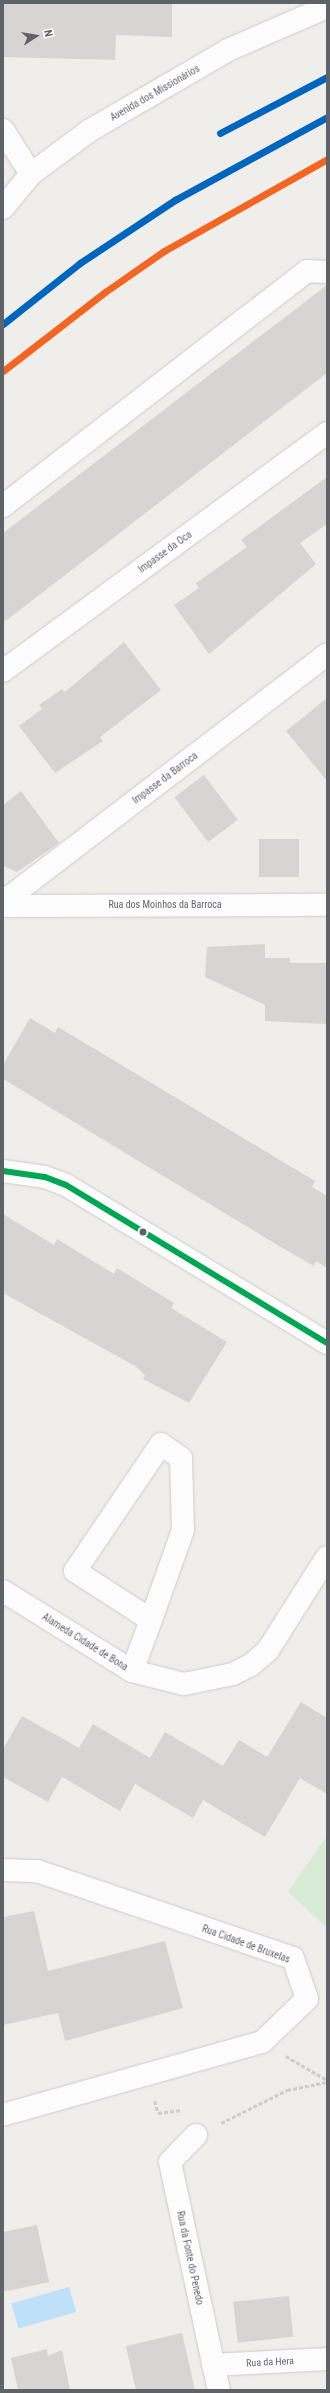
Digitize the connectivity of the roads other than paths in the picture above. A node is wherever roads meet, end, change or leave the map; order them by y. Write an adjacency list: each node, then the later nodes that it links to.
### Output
1 (327, 7): 3 (street, Avenida dos Missionários)
2 (3, 130): 3 (street)
3 (30, 174): 4 (street, Avenida dos Missionários)
4 (3, 208)
5 (327, 272): 7 (street)
6 (327, 433): 9 (street, Impasse da Oca)
7 (3, 506)
8 (327, 654): 10 (street, Impasse da Barroca)
9 (3, 671)
10 (3, 902)
11 (327, 905): 12 (street, Rua dos Moinhos da Barroca)
12 (3, 906)
13 (3, 1171): 14 (street)
14 (327, 1342)
15 (327, 1557): 18 (street, Alameda Cidade de Bona)
16 (3, 1591): 18 (street, Alameda Cidade de Bona)
17 (151, 1620): 17 (street); 18 (street)
18 (132, 1671)
19 (3, 1870): 20 (street, Rua Cidade de Bruxelas)
20 (3, 2115)
21 (196, 2135): 23 (street, Rua da Fonte do Penedo)
22 (327, 2359): 23 (street, Rua da Hera)
23 (213, 2365): 24 (street, Rua da Fonte do Penedo)
24 (219, 2390)

